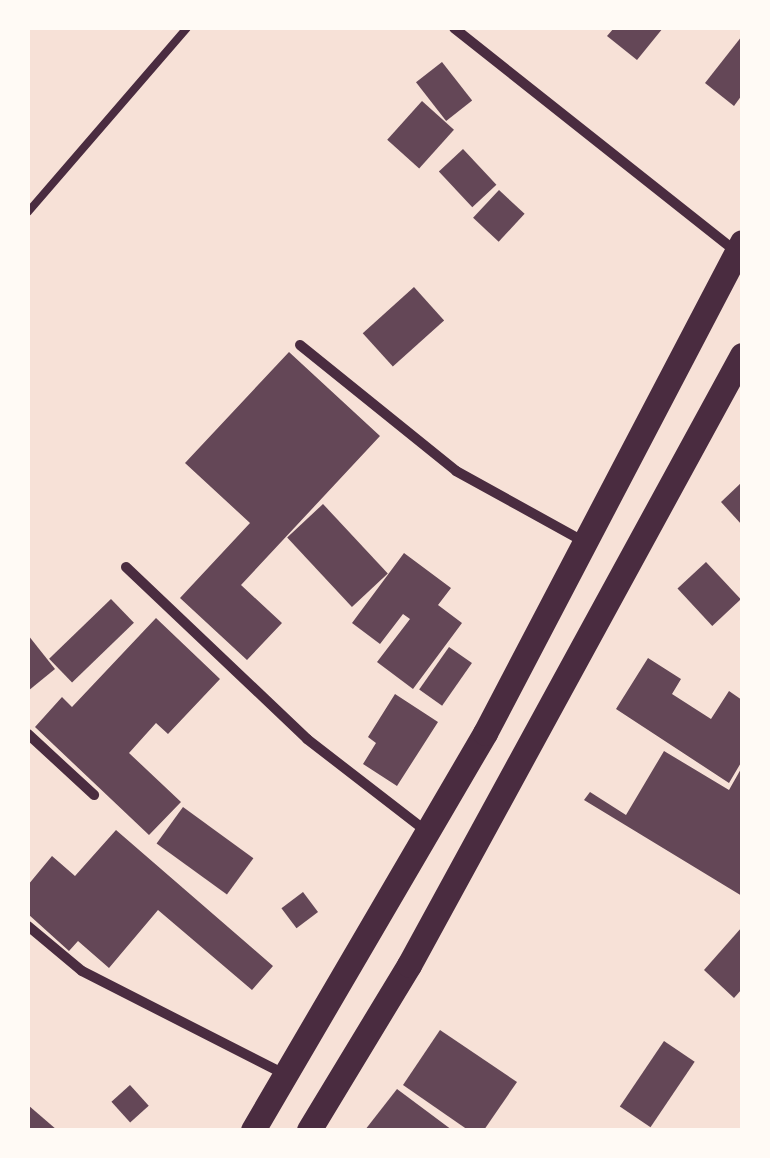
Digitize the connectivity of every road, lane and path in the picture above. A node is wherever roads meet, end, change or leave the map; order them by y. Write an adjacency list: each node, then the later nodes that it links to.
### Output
1 (187, 28): 3 (lane)
2 (454, 28): 4 (street)
3 (28, 212)
4 (741, 254): 7 (main road)
5 (300, 345): 7 (street)
6 (742, 355): 15 (main road)
7 (588, 544): 11 (main road)
8 (126, 567): 11 (street)
9 (28, 734): 10 (street)
10 (94, 795)
11 (426, 832): 13 (main road)
12 (28, 926): 13 (street)
13 (285, 1075): 14 (main road)
14 (253, 1130)
15 (309, 1130)

